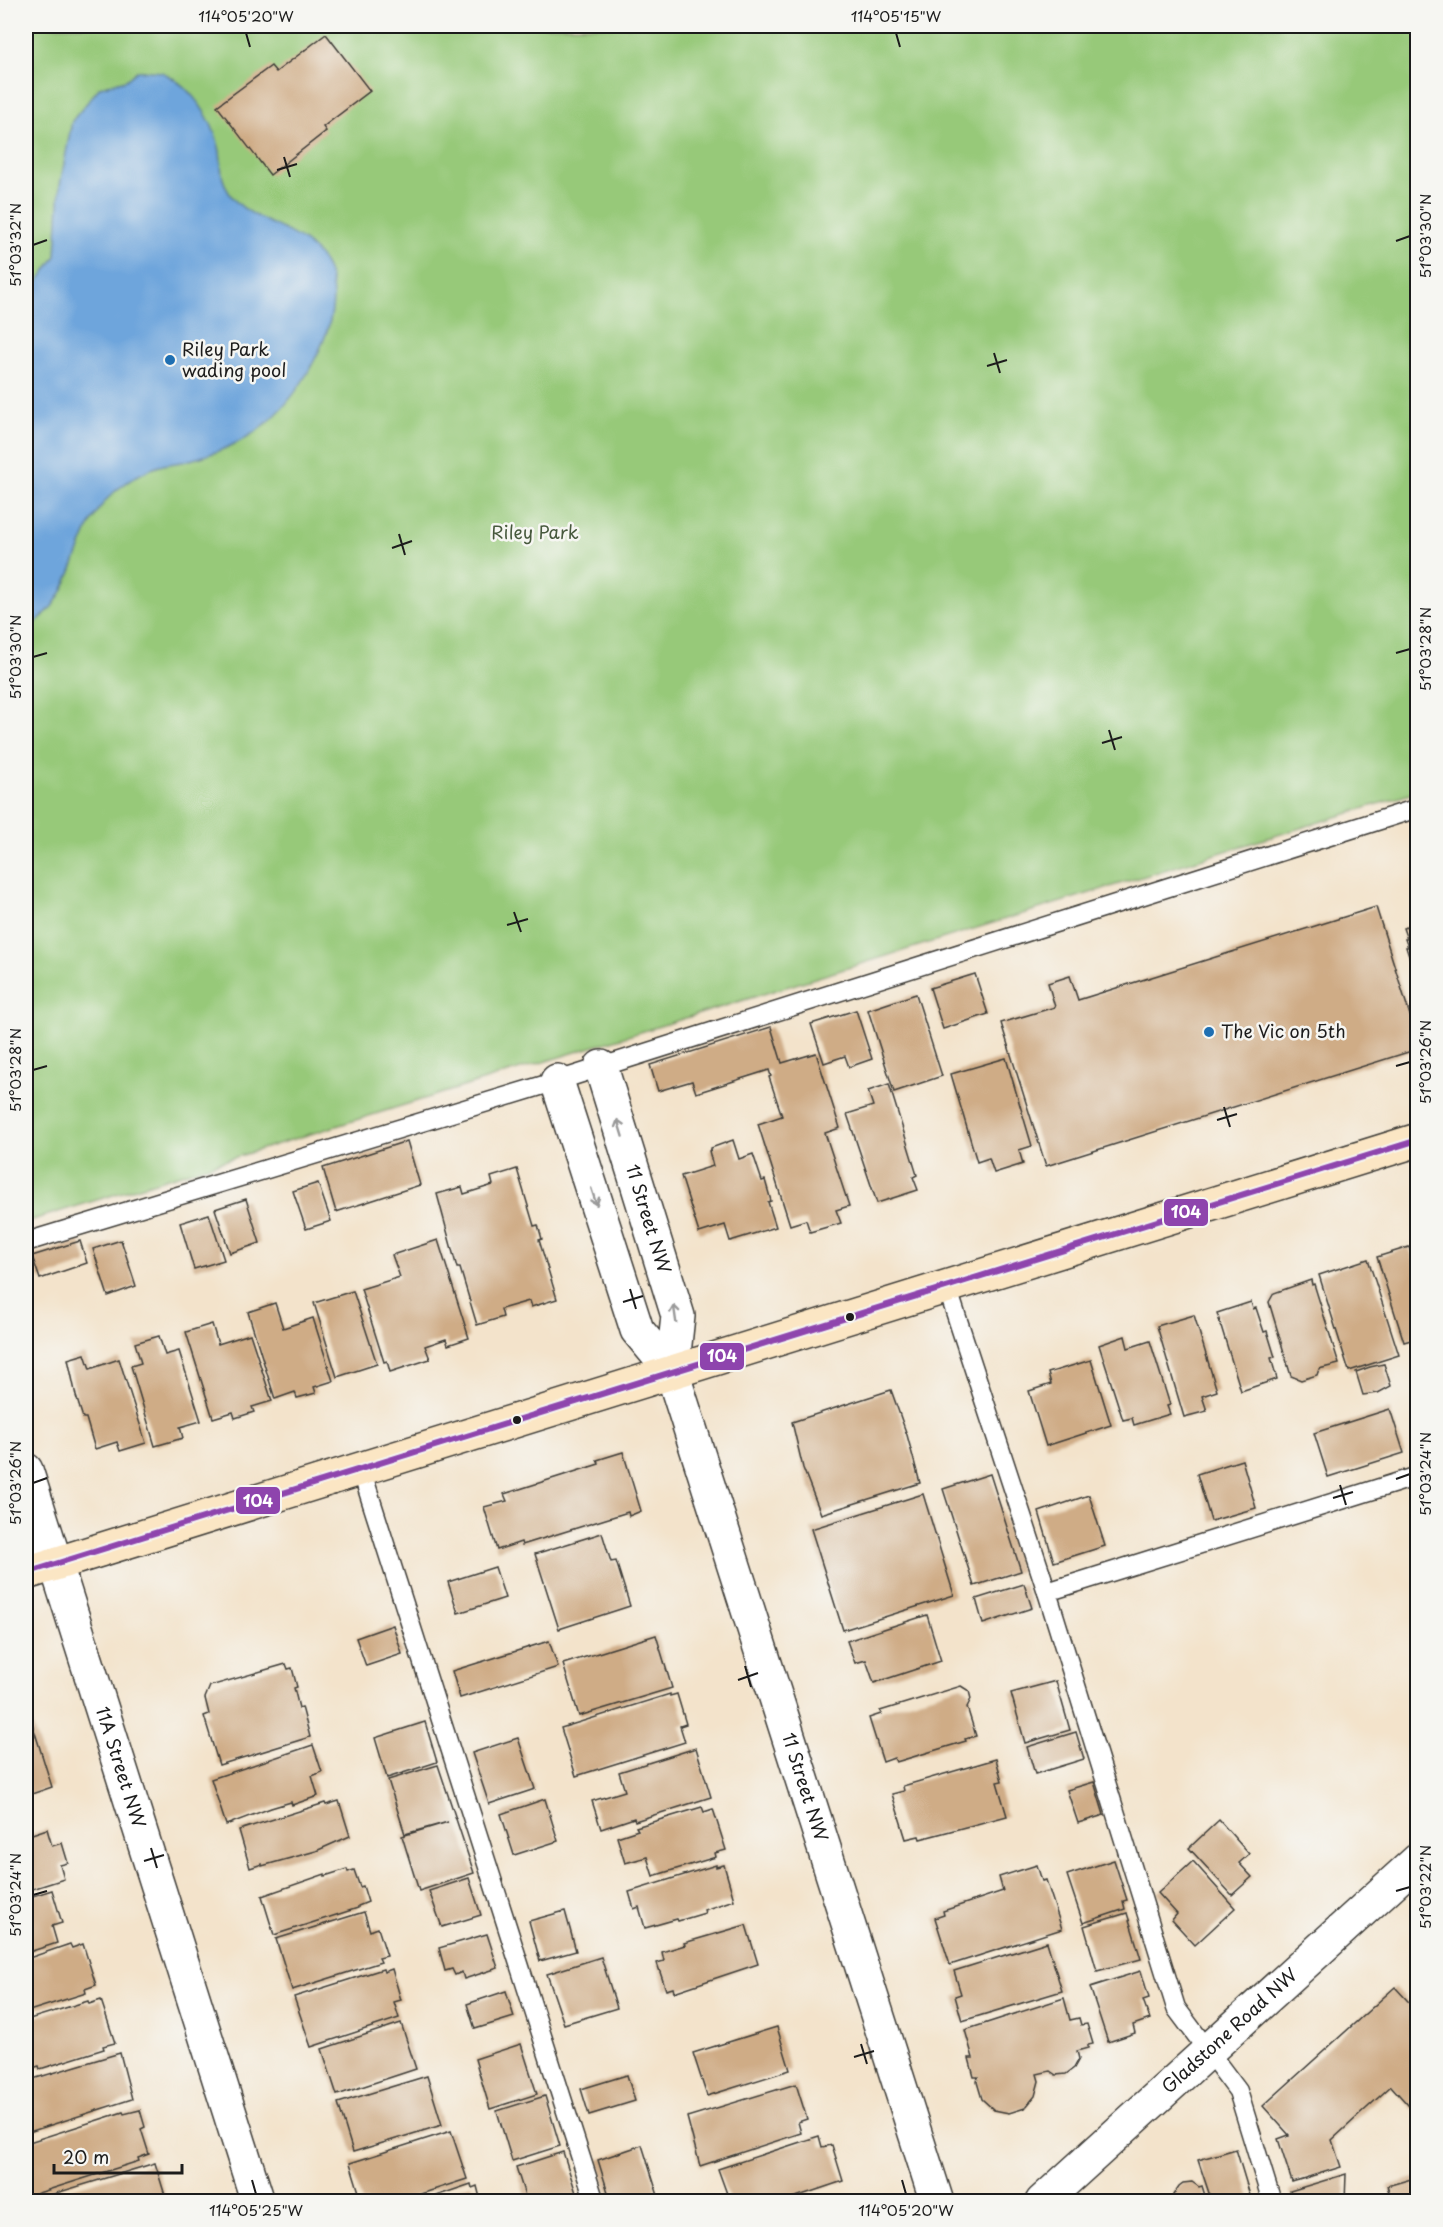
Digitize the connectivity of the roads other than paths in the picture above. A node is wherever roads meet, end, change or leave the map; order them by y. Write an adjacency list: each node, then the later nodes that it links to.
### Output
1 (1418, 808): 2 (lane)
2 (601, 1067): 3 (lane); 7 (street, 11 Street NW, one-way to 2)
3 (557, 1081): 5 (lane); 7 (street, 11 Street NW, one-way to 7)
4 (1418, 1140): 6 (street)
5 (26, 1242)
6 (947, 1287): 7 (street); 12 (lane)
7 (672, 1372): 8 (street); 17 (street, 11 Street NW)
8 (361, 1468): 11 (street); 16 (lane)
9 (26, 1470): 11 (street, 11A Street NW)
10 (1418, 1476): 12 (lane)
11 (40, 1569): 15 (street, 11A Street NW)
12 (1047, 1592): 14 (lane)
13 (1418, 1860): 14 (street, Gladstone Road NW)
14 (1208, 2050): 18 (street, Gladstone Road NW); 19 (lane)
15 (258, 2202)
16 (596, 2202)
17 (937, 2202)
18 (1042, 2202)
19 (1272, 2202)

